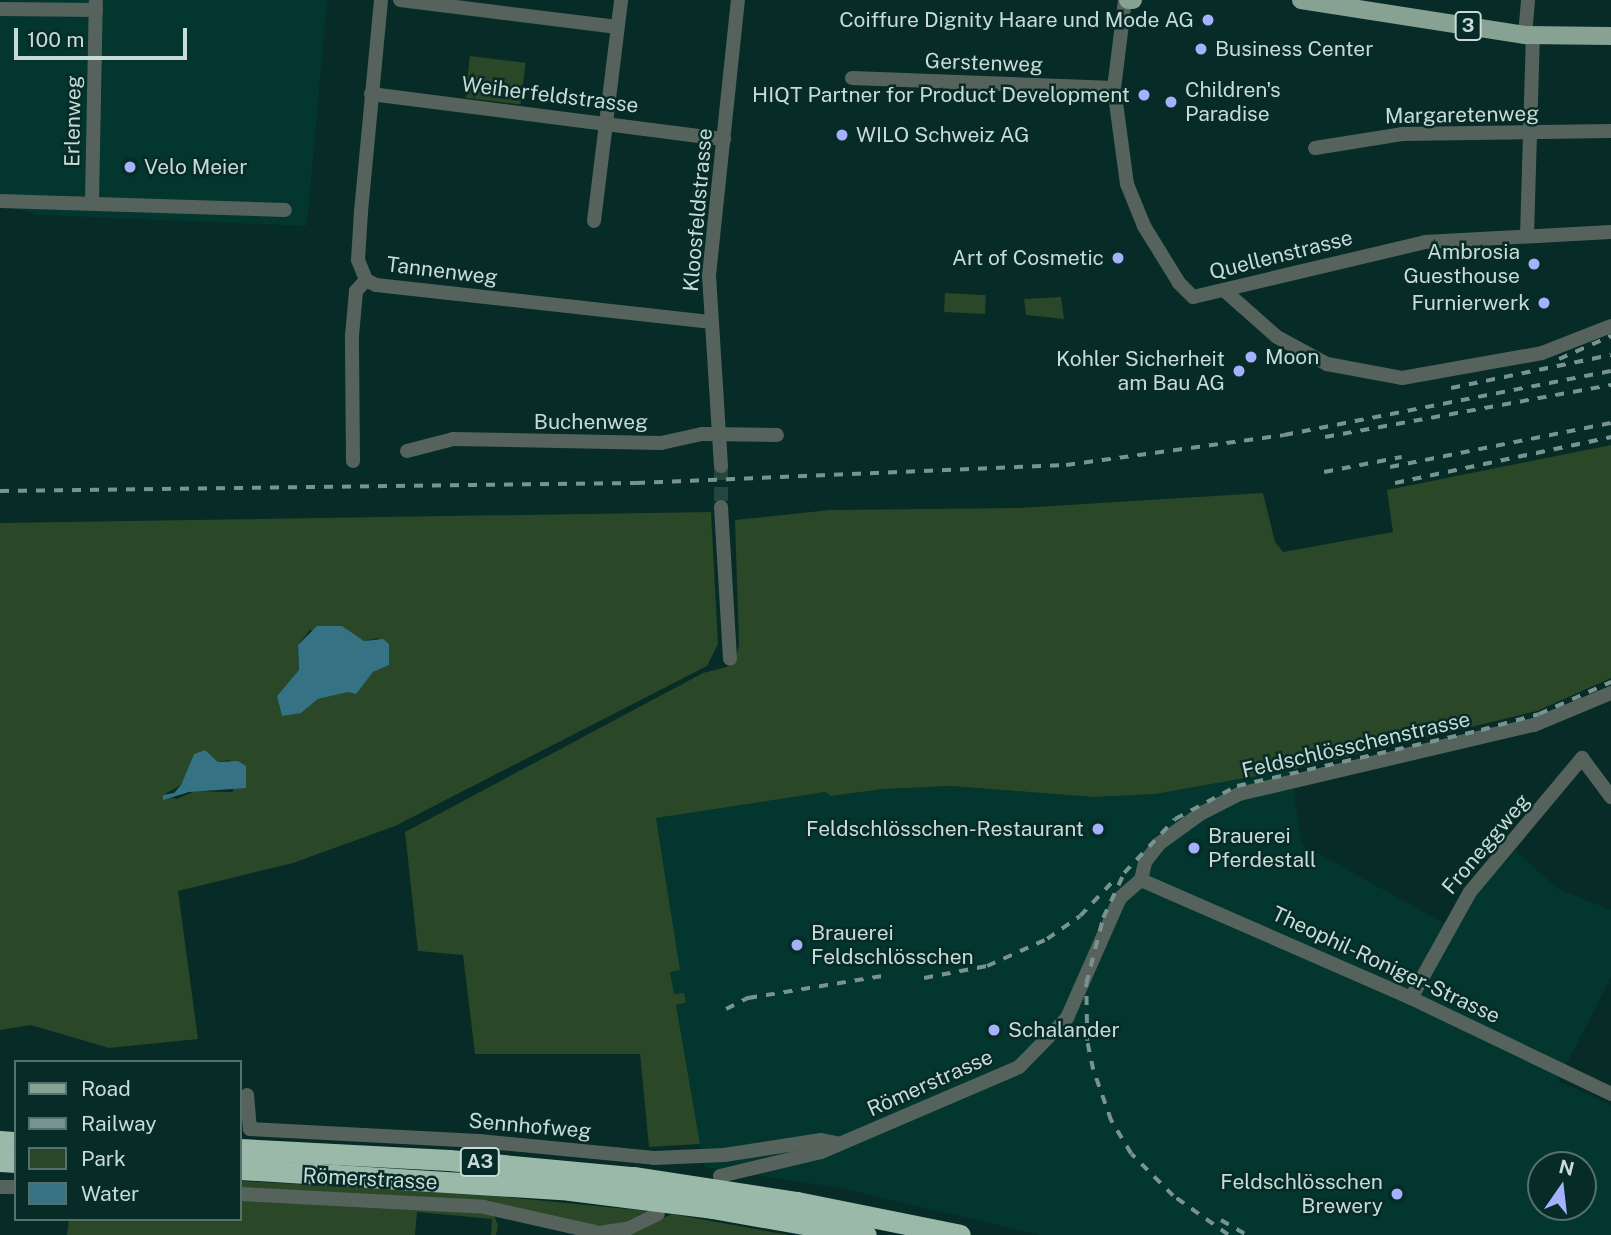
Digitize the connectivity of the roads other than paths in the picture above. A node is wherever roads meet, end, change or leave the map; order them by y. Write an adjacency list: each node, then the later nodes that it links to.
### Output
1 (381, 0): 15 (street, Tannenweg)
2 (400, 0): 10 (street)
3 (621, 0): 10 (street)
4 (738, 0): 19 (street, Kloosfeldstrasse)
5 (1129, 0): 14 (street, Quellenstrasse)
6 (1301, 0): 11 (main road, 3)
7 (1528, 0): 11 (street)
8 (96, 5): 9 (street); 22 (street, Erlenweg)
9 (0, 9)
10 (617, 27): 16 (street)
11 (1529, 35): 12 (main road, 3); 18 (street)
12 (1611, 36)
13 (852, 78): 14 (street, Gerstenweg)
14 (1114, 88): 28 (street, Quellenstrasse)
15 (371, 94): 16 (street, Weiherfeldstrasse); 27 (street, Tannenweg)
16 (606, 123): 19 (street, Weiherfeldstrasse); 24 (street)
17 (1611, 131): 18 (street, Margaretenweg)
18 (1528, 135): 20 (street, Margaretenweg); 26 (street)
19 (724, 139): 29 (street, Kloosfeldstrasse)
20 (1315, 148)
21 (0, 201): 22 (street)
22 (92, 201): 23 (street)
23 (285, 210)
24 (594, 221)
25 (1611, 232): 26 (street, Quellenstrasse)
26 (1527, 235): 28 (street, Quellenstrasse)
27 (366, 280): 29 (street, Tannenweg); 34 (street)
28 (1225, 291): 30 (street)
29 (712, 323): 31 (street, Kloosfeldstrasse)
30 (1611, 326)
31 (720, 435): 32 (street, Buchenweg); 33 (street, Buchenweg); 35 (street, Kloosfeldstrasse)
32 (777, 435)
33 (407, 451)
34 (353, 461)
35 (721, 466)
36 (722, 507): 37 (street)
37 (730, 659)
38 (1611, 693): 40 (street, Feldschlösschenstrasse)
39 (1611, 797): 41 (street, Froneggweg)
40 (1141, 880): 41 (street, Theophil-Roniger-Strasse); 44 (street, Römerstrasse)
41 (1411, 999): 42 (street, Theophil-Roniger-Strasse)
42 (1611, 1094)
43 (247, 1095): 44 (street, Sennhofweg)
44 (837, 1143): 47 (street, Römerstrasse)
45 (242, 1149): 51 (highway, A3)
46 (242, 1169): 50 (highway, A3)
47 (720, 1176)
48 (242, 1194): 49 (street, Römerstrasse)
49 (658, 1214)
50 (866, 1235)
51 (960, 1235)

